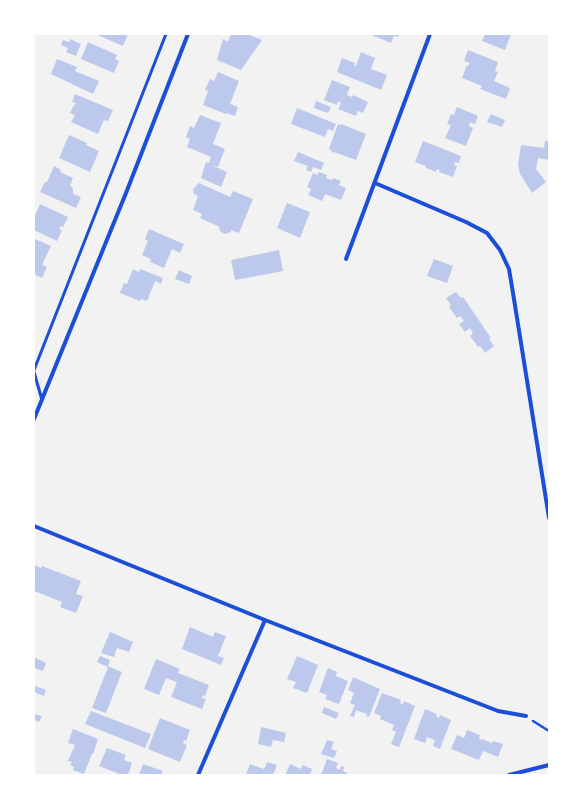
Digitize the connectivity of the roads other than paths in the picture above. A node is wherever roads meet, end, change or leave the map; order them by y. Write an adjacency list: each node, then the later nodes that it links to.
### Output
1 (166, 34): 6 (lane)
2 (188, 34): 7 (street)
3 (430, 34): 4 (street)
4 (375, 183): 5 (street); 9 (street)
5 (346, 259)
6 (34, 371): 7 (lane)
7 (42, 400): 8 (street)
8 (34, 419)
9 (549, 518)
10 (34, 526): 11 (street)
11 (265, 620): 12 (street); 14 (street)
12 (526, 716)
13 (549, 765): 15 (street)
14 (198, 775)
15 (509, 775)

